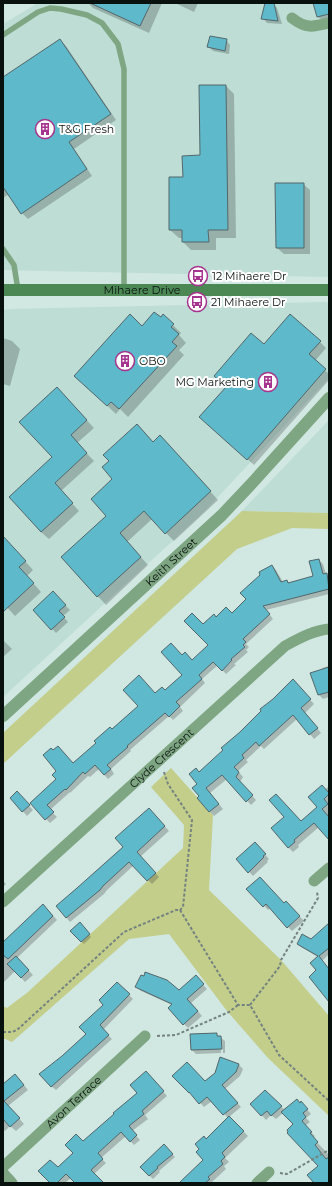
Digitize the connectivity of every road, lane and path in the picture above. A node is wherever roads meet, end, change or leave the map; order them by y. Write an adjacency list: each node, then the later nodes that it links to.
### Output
1 (292, 18): 2 (street)
2 (329, 23)
3 (3, 35): 7 (lane)
4 (3, 249): 6 (lane)
5 (3, 290): 6 (main road, Mihaere Drive)
6 (18, 290): 7 (main road, Mihaere Drive)
7 (124, 290): 8 (main road, Mihaere Drive)
8 (323, 290): 9 (street)
9 (329, 295)
10 (329, 398): 12 (street, Keith Street)
11 (329, 629): 13 (street, Clyde Crescent)
12 (3, 716)
13 (155, 763): 16 (street, Clyde Crescent); 17 (path)
14 (329, 868): 15 (street)
15 (314, 881): 19 (path)
16 (3, 902)
17 (180, 910): 18 (path); 20 (path)
18 (238, 1005): 19 (path); 21 (path)
19 (250, 1005): 22 (path)
20 (3, 1032)
21 (145, 1036): 24 (street, Avon Terrace)
22 (329, 1101)
23 (329, 1150): 25 (path)
24 (3, 1167)
25 (269, 1172): 28 (street)
26 (3, 1173): 27 (street)
27 (12, 1183)
28 (257, 1183)

